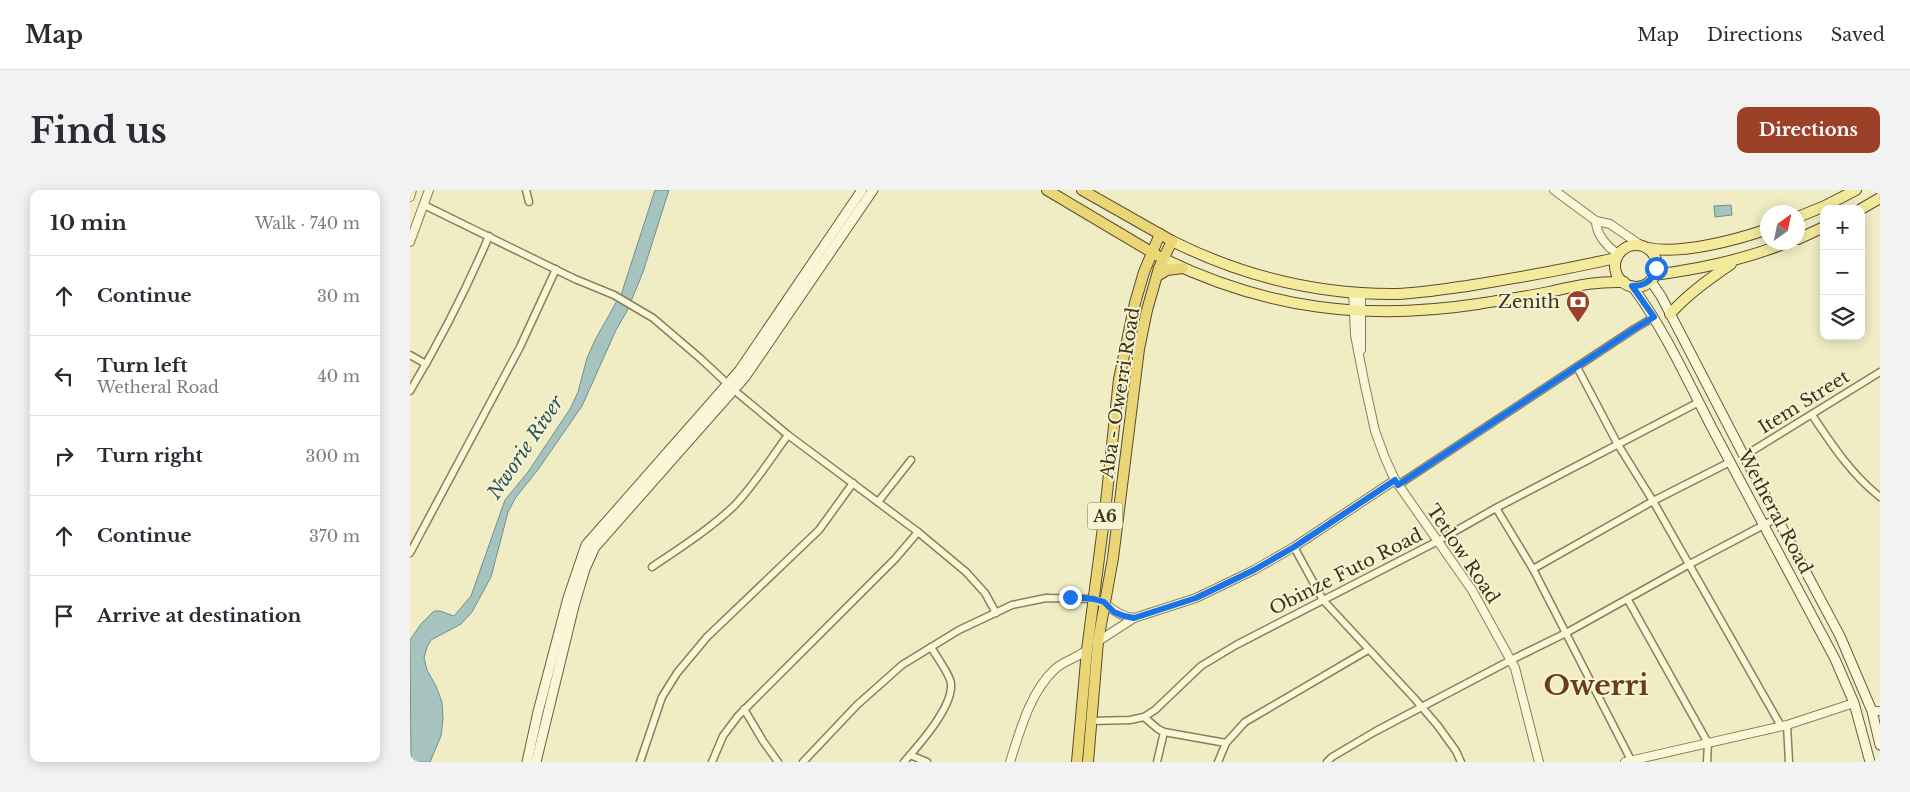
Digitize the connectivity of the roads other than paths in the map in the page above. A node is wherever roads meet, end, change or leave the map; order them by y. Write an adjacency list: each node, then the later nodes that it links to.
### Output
1 (412, 190): 10 (street)
2 (429, 190): 13 (street)
3 (526, 190): 12 (street)
4 (862, 190): 45 (main road)
5 (873, 190): 45 (main road)
6 (1047, 190): 24 (highway)
7 (1082, 190): 19 (highway)
8 (1554, 190): 16 (street)
9 (1856, 190): 15 (main road)
10 (410, 197)
11 (1880, 198): 14 (main road)
12 (528, 202)
13 (424, 205): 20 (street); 23 (street)
14 (1865, 207)
15 (1805, 215)
16 (1596, 221): 25 (street); 28 (street)
17 (1820, 229): 21 (main road)
18 (1760, 232): 25 (main road)
19 (1160, 234): 22 (highway); 27 (highway, Aba - Owerri Road / A6)
20 (489, 236): 32 (street); 42 (street)
21 (1805, 236)
22 (1172, 241): 29 (highway, Aba - Owerri Road / A6); 37 (main road)
23 (410, 242)
24 (1135, 243): 27 (highway); 33 (highway, A6)
25 (1645, 247): 28 (main road); 35 (main road)
26 (1770, 250): 30 (main road)
27 (1152, 253): 29 (highway); 33 (highway, Aba - Owerri Road / A6)
28 (1617, 256): 36 (main road); 37 (main road)
29 (1164, 259): 31 (main road); 34 (highway, Aba - Owerri Road / A6)
30 (1736, 260): 35 (main road); 39 (main road)
31 (1183, 268): 34 (highway); 38 (main road)
32 (556, 269): 45 (street); 65 (street)
33 (1144, 272): 71 (highway, Aba - Owerri Road / A6)
34 (1157, 276): 71 (highway, Aba - Owerri Road / A6)
35 (1652, 278): 36 (main road); 39 (main road, Wetheral Road)
36 (1628, 284): 38 (main road); 40 (main road, Wetheral Road)
37 (1357, 292): 38 (street, Tetlow Road)
38 (1357, 312): 55 (street, Tetlow Road)
39 (1670, 314): 51 (main road, Wetheral Road)
40 (1654, 317): 43 (street); 47 (main road, Wetheral Road)
41 (410, 355): 42 (street)
42 (426, 364): 46 (street)
43 (1577, 367): 50 (street); 55 (street)
44 (1880, 372): 48 (street, Item Street)
45 (731, 387): 49 (street); 93 (main road); 94 (main road)
46 (410, 391)
47 (1699, 402): 50 (street, Obinze Futo Road); 53 (main road, Wetheral Road)
48 (1812, 416): 51 (street, Item Street); 56 (street)
49 (788, 435): 54 (street); 67 (street)
50 (1618, 443): 58 (street); 59 (street, Obinze Futo Road)
51 (1744, 456): 60 (main road, Wetheral Road)
52 (911, 460): 57 (street)
53 (1730, 462): 58 (street); 61 (main road, Wetheral Road)
54 (853, 483): 57 (street); 95 (street)
55 (1397, 483): 63 (street, Tetlow Road); 64 (street)
56 (1880, 497)
57 (878, 502): 62 (street)
58 (1653, 502): 66 (street); 68 (street)
59 (1496, 508): 63 (street, Obinze Futo Road); 68 (street)
60 (1777, 518): 61 (street); 83 (main road, Wetheral Road)
61 (1764, 526): 66 (street); 80 (main road, Wetheral Road)
62 (918, 532): 72 (street); 82 (street)
63 (1438, 542): 69 (street, Obinze Futo Road); 79 (street, Tetlow Road)
64 (1294, 547): 69 (street); 73 (street)
65 (410, 553)
66 (1688, 565): 70 (street); 86 (street)
67 (652, 568)
68 (1533, 569): 74 (street)
69 (1323, 600): 78 (street); 84 (street, Obinze Futo Road)
70 (1628, 600): 74 (street); 89 (street)
71 (1099, 601): 72 (street); 73 (street); 75 (highway, Aba - Owerri Road / A6); 77 (highway, Aba - Owerri Road / A6)
72 (996, 613): 76 (street)
73 (1134, 618): 75 (street)
74 (1566, 634): 79 (street); 92 (street)
75 (1098, 642): 77 (street); 85 (highway, Aba - Owerri Road / A6)
76 (931, 647): 91 (street); 98 (street)
77 (1087, 650): 101 (street); 102 (highway, Aba - Owerri Road / A6)
78 (1368, 650): 81 (street); 88 (street)
79 (1510, 660): 81 (street); 108 (street, Tetlow Road)
80 (1854, 703): 86 (street); 111 (main road, Wetheral Road)
81 (1422, 707): 106 (street); 107 (street)
82 (744, 709): 96 (street); 97 (street)
83 (1876, 711): 90 (main road, Wetheral Road)
84 (1144, 717): 85 (street); 87 (street)
85 (1091, 721): 103 (highway, Aba - Owerri Road / A6)
86 (1784, 725): 89 (street); 110 (street)
87 (1164, 732): 88 (street); 104 (street)
88 (1226, 743): 105 (street)
89 (1708, 743): 92 (street); 109 (street)
90 (1880, 745)
91 (910, 755): 99 (street); 100 (street)
92 (1629, 761)
93 (527, 762)
94 (536, 762)
95 (640, 762)
96 (712, 762)
97 (778, 762)
98 (803, 762)
99 (904, 762)
100 (927, 762)
101 (1010, 762)
102 (1076, 762)
103 (1088, 762)
104 (1157, 762)
105 (1218, 762)
106 (1327, 762)
107 (1461, 762)
108 (1539, 762)
109 (1707, 762)
110 (1789, 762)
111 (1870, 762)

